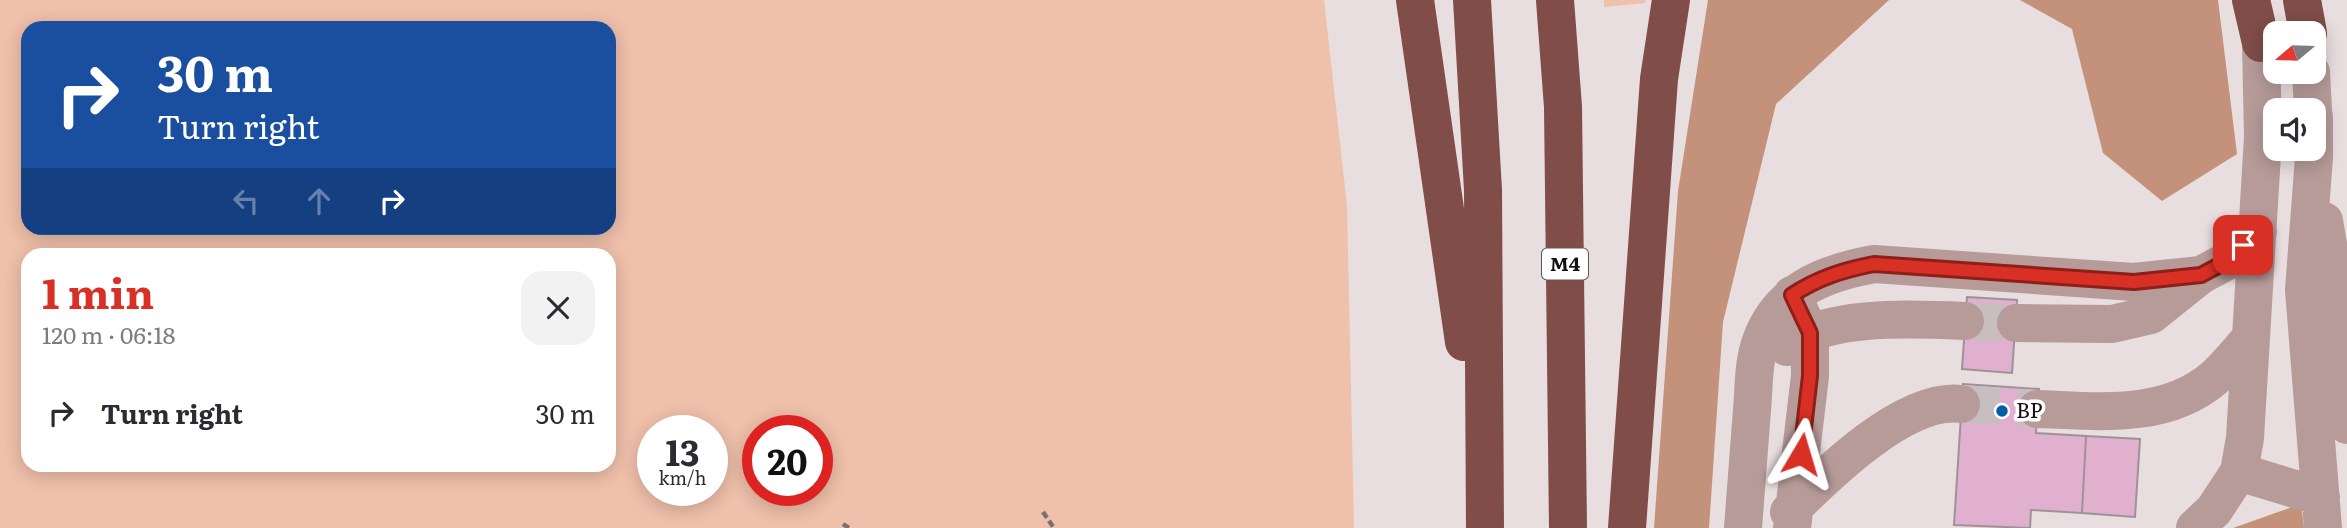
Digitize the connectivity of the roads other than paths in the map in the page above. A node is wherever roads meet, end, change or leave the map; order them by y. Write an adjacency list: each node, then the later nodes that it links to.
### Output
1 (1415, 0): 23 (highway)
2 (1472, 0): 23 (highway)
3 (1555, 0): 26 (highway, M4)
4 (1671, 0): 27 (highway)
5 (2251, 0): 8 (highway)
6 (2302, 0): 7 (highway)
7 (2306, 21)
8 (2261, 43): 11 (lane)
9 (2314, 161): 24 (lane)
10 (2315, 161): 21 (lane)
11 (2258, 231): 12 (lane); 17 (lane)
12 (2201, 275): 13 (lane); 15 (lane)
13 (1792, 295): 16 (lane); 18 (lane)
14 (1965, 321): 16 (lane)
15 (2016, 323)
16 (1810, 333): 18 (lane); 25 (lane)
17 (2251, 338): 20 (lane); 22 (lane)
18 (1755, 377): 28 (lane)
19 (1961, 404): 25 (lane)
20 (2038, 409)
21 (2347, 425)
22 (2239, 472): 24 (lane); 29 (lane)
23 (1485, 511)
24 (2322, 512)
25 (1786, 521)
26 (1568, 528)
27 (1627, 528)
28 (1743, 528)
29 (2195, 528)

